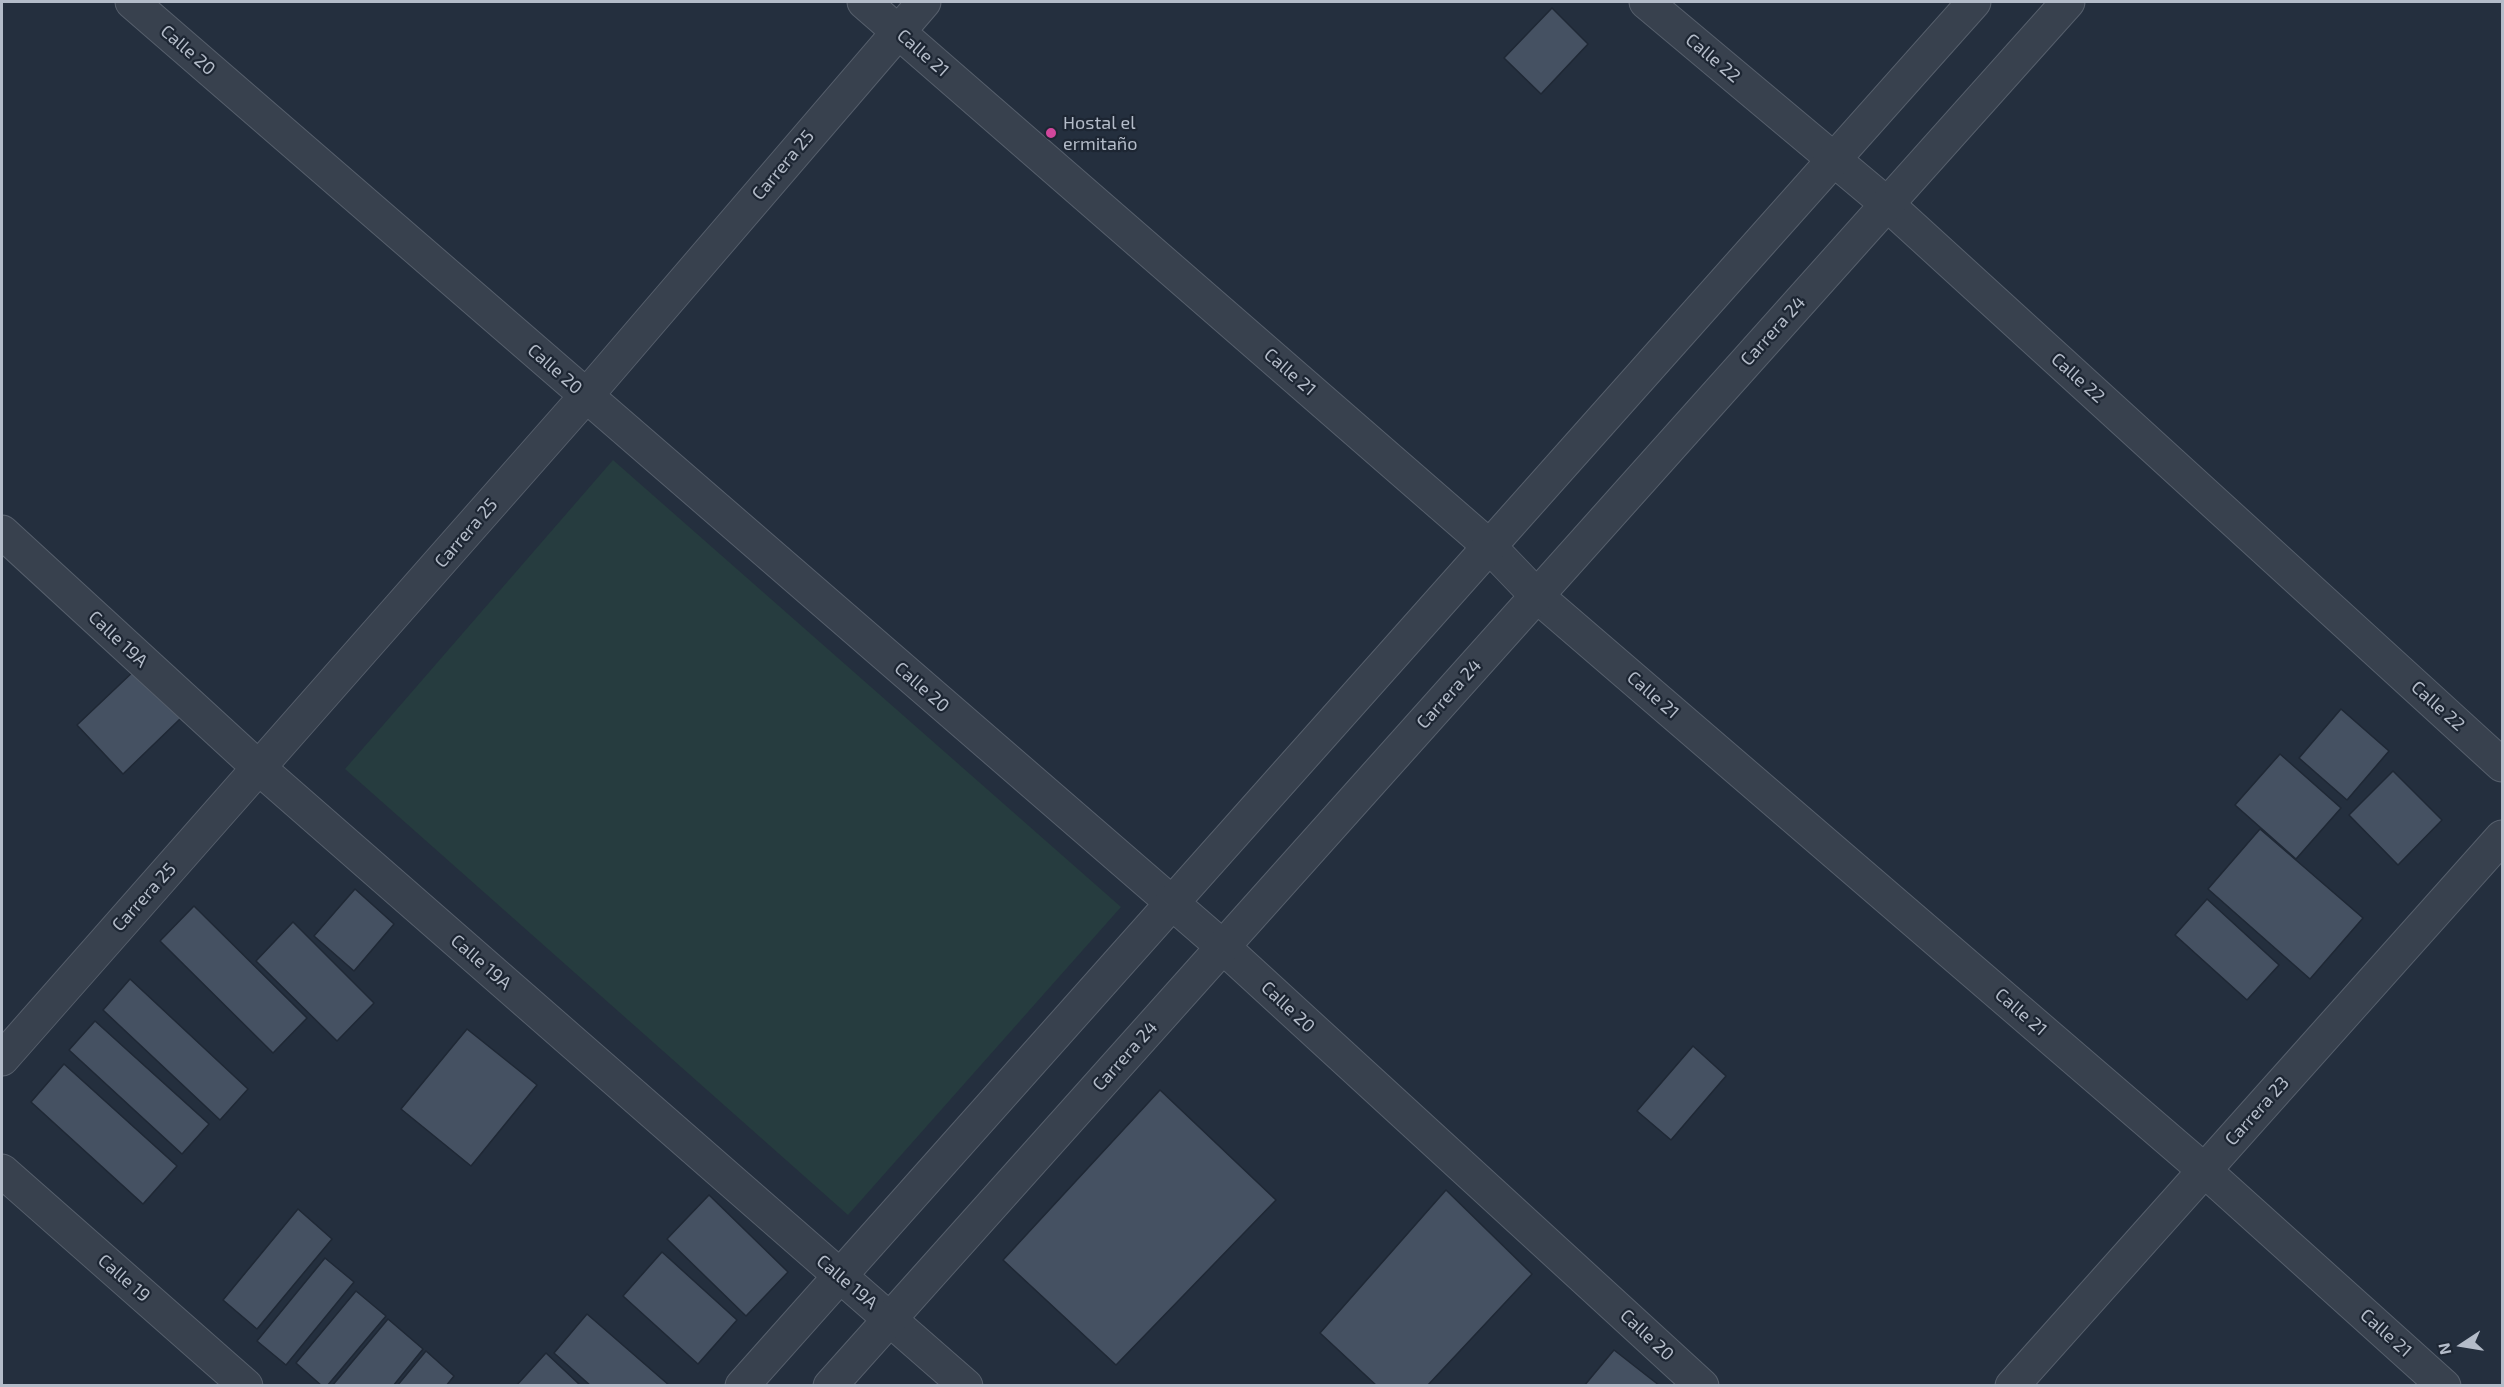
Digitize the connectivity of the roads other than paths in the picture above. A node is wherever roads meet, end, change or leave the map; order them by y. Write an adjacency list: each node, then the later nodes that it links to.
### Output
1 (132, 2): 10 (street, Calle 20)
2 (864, 2): 7 (street, Calle 21)
3 (924, 2): 7 (street, Carrera 25)
4 (1646, 2): 8 (street, Calle 22)
5 (1974, 2): 8 (street)
6 (2068, 2): 9 (street, Carrera 24)
7 (897, 31): 10 (street, Carrera 25); 12 (street, Calle 21)
8 (1832, 160): 9 (street, Calle 22); 12 (street)
9 (1887, 204): 13 (street, Carrera 24); 14 (street, Calle 22)
10 (586, 396): 15 (street, Carrera 25); 17 (street, Calle 20)
11 (2, 532): 15 (street, Calle 19A)
12 (1490, 546): 13 (street, Calle 21); 17 (street)
13 (1537, 596): 18 (street, Carrera 24); 20 (street, Calle 21)
14 (2502, 765)
15 (259, 768): 19 (street, Carrera 25); 22 (street, Calle 19A)
16 (2502, 837): 20 (street, Carrera 23)
17 (1171, 903): 18 (street, Calle 20); 22 (street)
18 (1223, 947): 23 (street, Carrera 24); 28 (street, Calle 20)
19 (2, 1059)
20 (2204, 1170): 29 (street, Carrera 23); 30 (street, Calle 21)
21 (2, 1171): 24 (street, Calle 19)
22 (839, 1277): 23 (street, Calle 19A); 25 (street)
23 (891, 1318): 26 (street, Carrera 24); 27 (street, Calle 19A)
24 (246, 1386)
25 (742, 1386)
26 (830, 1386)
27 (966, 1386)
28 (1702, 1386)
29 (2012, 1386)
30 (2445, 1386)

